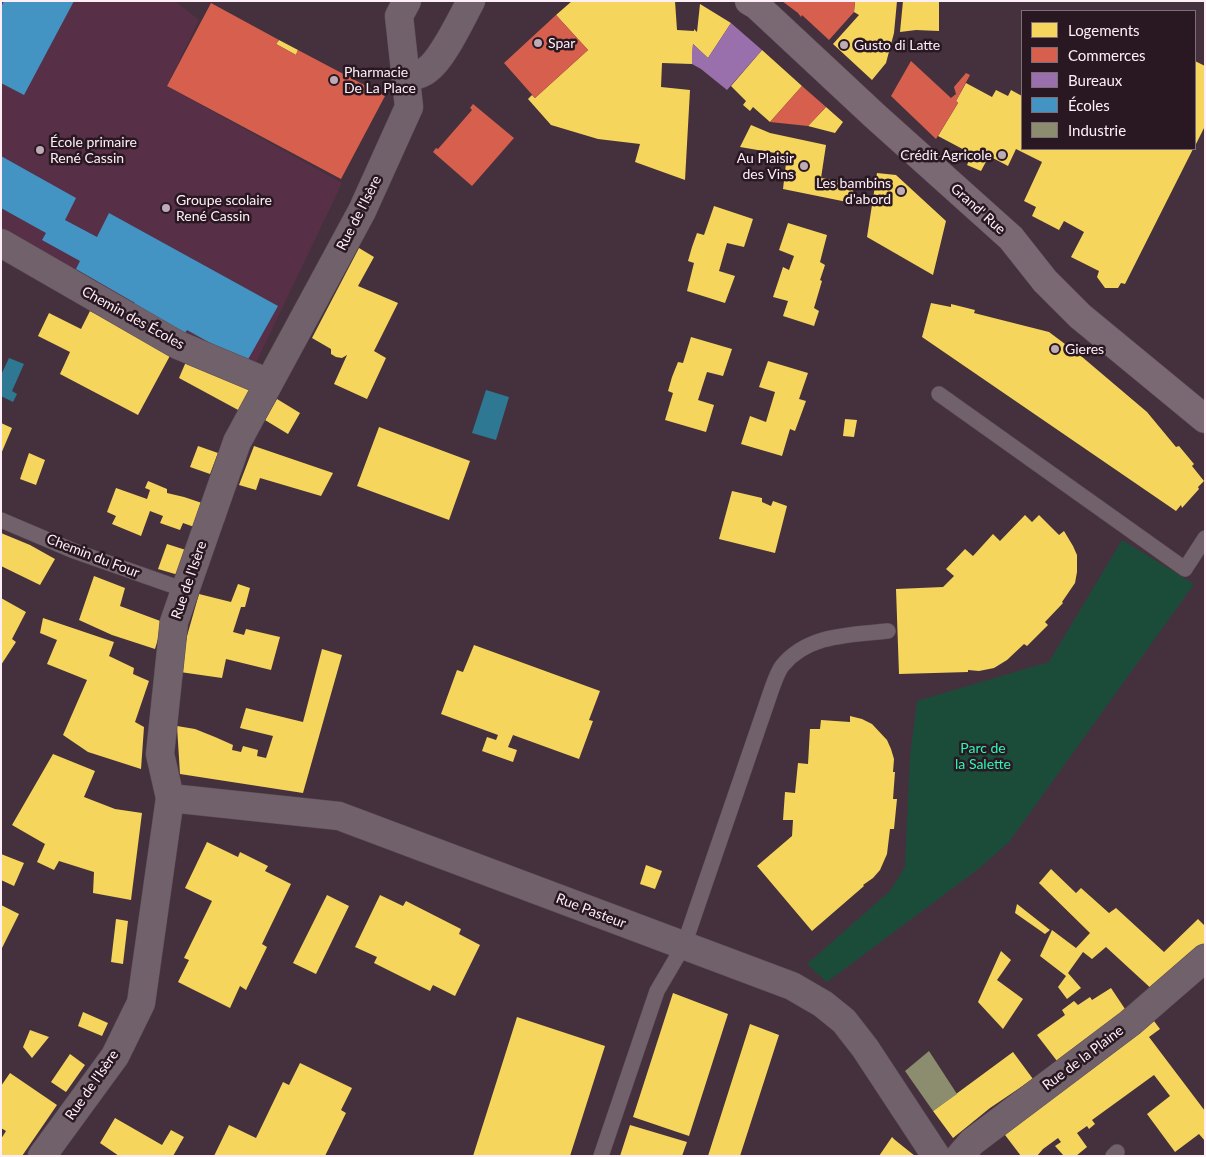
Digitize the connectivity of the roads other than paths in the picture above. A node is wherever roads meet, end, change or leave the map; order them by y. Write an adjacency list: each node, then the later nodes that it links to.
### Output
1 (407, 1): 4 (street, Rue de l'Isère)
2 (471, 1): 4 (street)
3 (749, 1): 8 (main road, Grand' Rue)
4 (406, 78): 6 (street, Rue de l'Isère)
5 (1, 243): 6 (street, Chemin des Écoles)
6 (269, 383): 11 (street, Rue de l'Isère)
7 (939, 394): 10 (lane)
8 (1205, 419)
9 (1, 520): 11 (lane, Chemin du Four)
10 (1205, 538)
11 (185, 590): 13 (street, Rue de l'Isère)
12 (888, 631): 14 (lane)
13 (170, 798): 14 (street, Rue Pasteur); 16 (street, Rue de l'Isère)
14 (684, 945): 17 (lane); 18 (street, Rue Pasteur)
15 (1205, 958): 19 (street, Rue de la Plaine)
16 (42, 1156)
17 (601, 1156)
18 (936, 1156)
19 (960, 1156)

